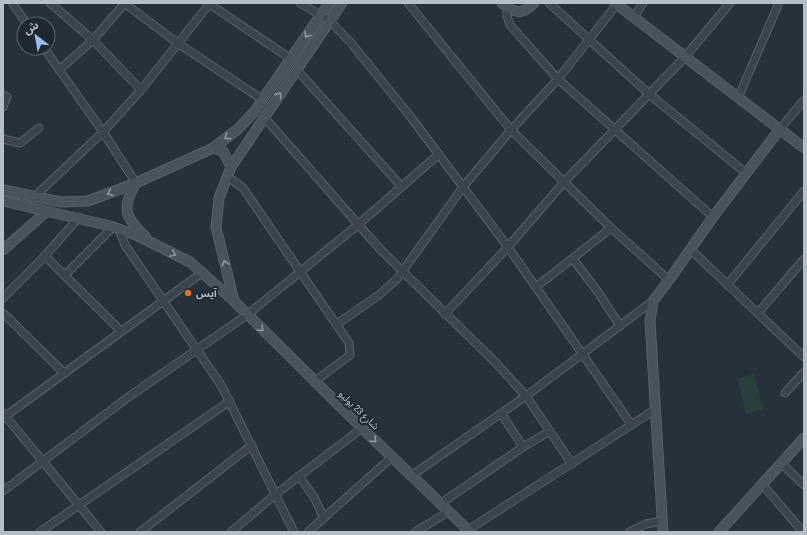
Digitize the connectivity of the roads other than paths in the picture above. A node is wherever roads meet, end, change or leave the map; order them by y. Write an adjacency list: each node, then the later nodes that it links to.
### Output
1 (12, 3): 17 (street)
2 (50, 3): 20 (street)
3 (125, 3): 20 (street); 22 (street)
4 (209, 3): 22 (street); 25 (street)
5 (300, 3): 16 (street)
6 (329, 3): 16 (street)
7 (342, 3): 19 (street)
8 (408, 3): 39 (street)
9 (534, 3): 15 (street)
10 (549, 3): 21 (street)
11 (643, 3): 18 (street)
12 (779, 3): 32 (street)
13 (616, 4): 18 (street); 21 (street)
14 (727, 4): 24 (street)
15 (505, 5): 28 (street)
16 (320, 15): 19 (street); 25 (street, one-way to 25)
17 (21, 16)
18 (634, 17): 24 (street)
19 (330, 21): 27 (street); 45 (street)
20 (93, 40): 26 (street); 29 (street)
21 (590, 40): 28 (street); 30 (street)
22 (179, 44): 29 (street); 33 (street)
23 (50, 56): 26 (street)
24 (685, 57): 30 (street); 32 (street)
25 (291, 59): 33 (street)
26 (60, 70): 41 (street)
27 (297, 70): 36 (street, one-way to 27); 51 (street)
28 (558, 79): 39 (street); 40 (street)
29 (141, 90): 41 (street)
30 (648, 94): 40 (street); 47 (street)
31 (3, 95): 35 (street)
32 (738, 98): 38 (street)
33 (264, 100): 43 (street, one-way to 43)
34 (804, 100): 38 (street)
35 (3, 107)
36 (264, 117): 46 (street); 60 (street)
37 (39, 128): 42 (street)
38 (780, 129): 44 (street); 47 (street)
39 (511, 130): 49 (street); 52 (street)
40 (614, 130): 49 (street); 59 (street)
41 (103, 132): 50 (street); 55 (street)
42 (3, 139)
43 (213, 148): 46 (street); 50 (street)
44 (804, 148)
45 (439, 154): 51 (street); 52 (street)
46 (231, 167): 48 (street)
47 (746, 173): 59 (street)
48 (228, 177): 70 (street); 80 (street, one-way to 48)
49 (564, 182): 62 (street); 64 (street)
50 (136, 183): 55 (street, one-way to 55); 63 (street)
51 (400, 186): 60 (street)
52 (462, 187): 64 (street); 71 (street)
53 (3, 190): 55 (street)
54 (804, 191): 75 (street)
55 (32, 198)
56 (3, 201): 57 (street)
57 (46, 212): 58 (street); 66 (street)
58 (79, 217): 61 (street); 67 (street)
59 (713, 217): 65 (street)
60 (359, 224): 70 (street); 71 (street)
61 (116, 228): 63 (street); 73 (street); 79 (street)
62 (611, 228): 68 (street); 74 (street)
63 (156, 246): 72 (street, شارع 23 يوليو, one-way to 72)
64 (508, 247): 76 (street); 83 (street)
65 (690, 249): 74 (street); 75 (street)
66 (3, 250)
67 (46, 256): 73 (street); 77 (street)
68 (573, 259): 76 (street); 86 (street)
69 (804, 259): 82 (street)
70 (300, 271): 84 (street); 85 (street)
71 (401, 271): 83 (street); 85 (street)
72 (203, 272): 79 (street); 80 (street, شارع 23 يوليو)
73 (65, 275): 87 (street)
74 (670, 280): 78 (street)
75 (728, 284): 82 (street)
76 (536, 287): 89 (street)
77 (3, 298)
78 (652, 300): 86 (street); 97 (street)
79 (164, 301): 87 (street); 88 (street)
80 (234, 301): 84 (street, شارع 23 يوليو)
81 (3, 313): 92 (street)
82 (758, 313): 90 (street)
83 (445, 314): 95 (street)
84 (247, 315): 88 (street); 93 (street, شارع 23 يوليو, one-way to 93)
85 (337, 324): 93 (street)
86 (620, 326): 89 (street)
87 (121, 331): 92 (street)
88 (198, 350): 96 (street); 107 (street)
89 (584, 354): 95 (street); 100 (street)
90 (804, 357)
91 (804, 372): 94 (street)
92 (64, 373): 99 (street)
93 (314, 382): 101 (street, شارع 23 يوليو)
94 (785, 393)
95 (526, 396): 98 (street); 102 (street)
96 (230, 401): 104 (street); 116 (street)
97 (656, 409): 100 (street); 120 (street)
98 (501, 413): 105 (street); 111 (street)
99 (4, 416): 107 (street)
100 (631, 424): 109 (street)
101 (362, 428): 106 (street, شارع 23 يوليو, one-way to 106); 110 (street)
102 (550, 431): 105 (street); 109 (street)
103 (804, 438): 108 (street)
104 (252, 445): 115 (street); 125 (street)
105 (523, 447): 117 (street)
106 (392, 457): 111 (street, شارع 23 يوليو); 119 (street)
107 (43, 462): 114 (street); 116 (street)
108 (781, 463): 112 (street); 113 (street)
109 (572, 464): 122 (street)
110 (300, 476): 115 (street); 119 (street)
111 (411, 476): 117 (street, شارع 23 يوليو)
112 (762, 484): 131 (street); 132 (street)
113 (804, 485)
114 (3, 491)
115 (276, 494): 121 (street); 126 (street)
116 (77, 504): 123 (street); 124 (street)
117 (440, 504): 118 (street, شارع 23 يوليو)
118 (448, 512): 122 (street, شارع 23 يوليو); 128 (street)
119 (324, 518): 127 (street)
120 (661, 521): 129 (street); 130 (street)
121 (233, 531)
122 (469, 531)
123 (40, 532)
124 (101, 532)
125 (140, 532)
126 (294, 532)
127 (308, 532)
128 (415, 532)
129 (629, 532)
130 (663, 532)
131 (719, 532)
132 (803, 532)

